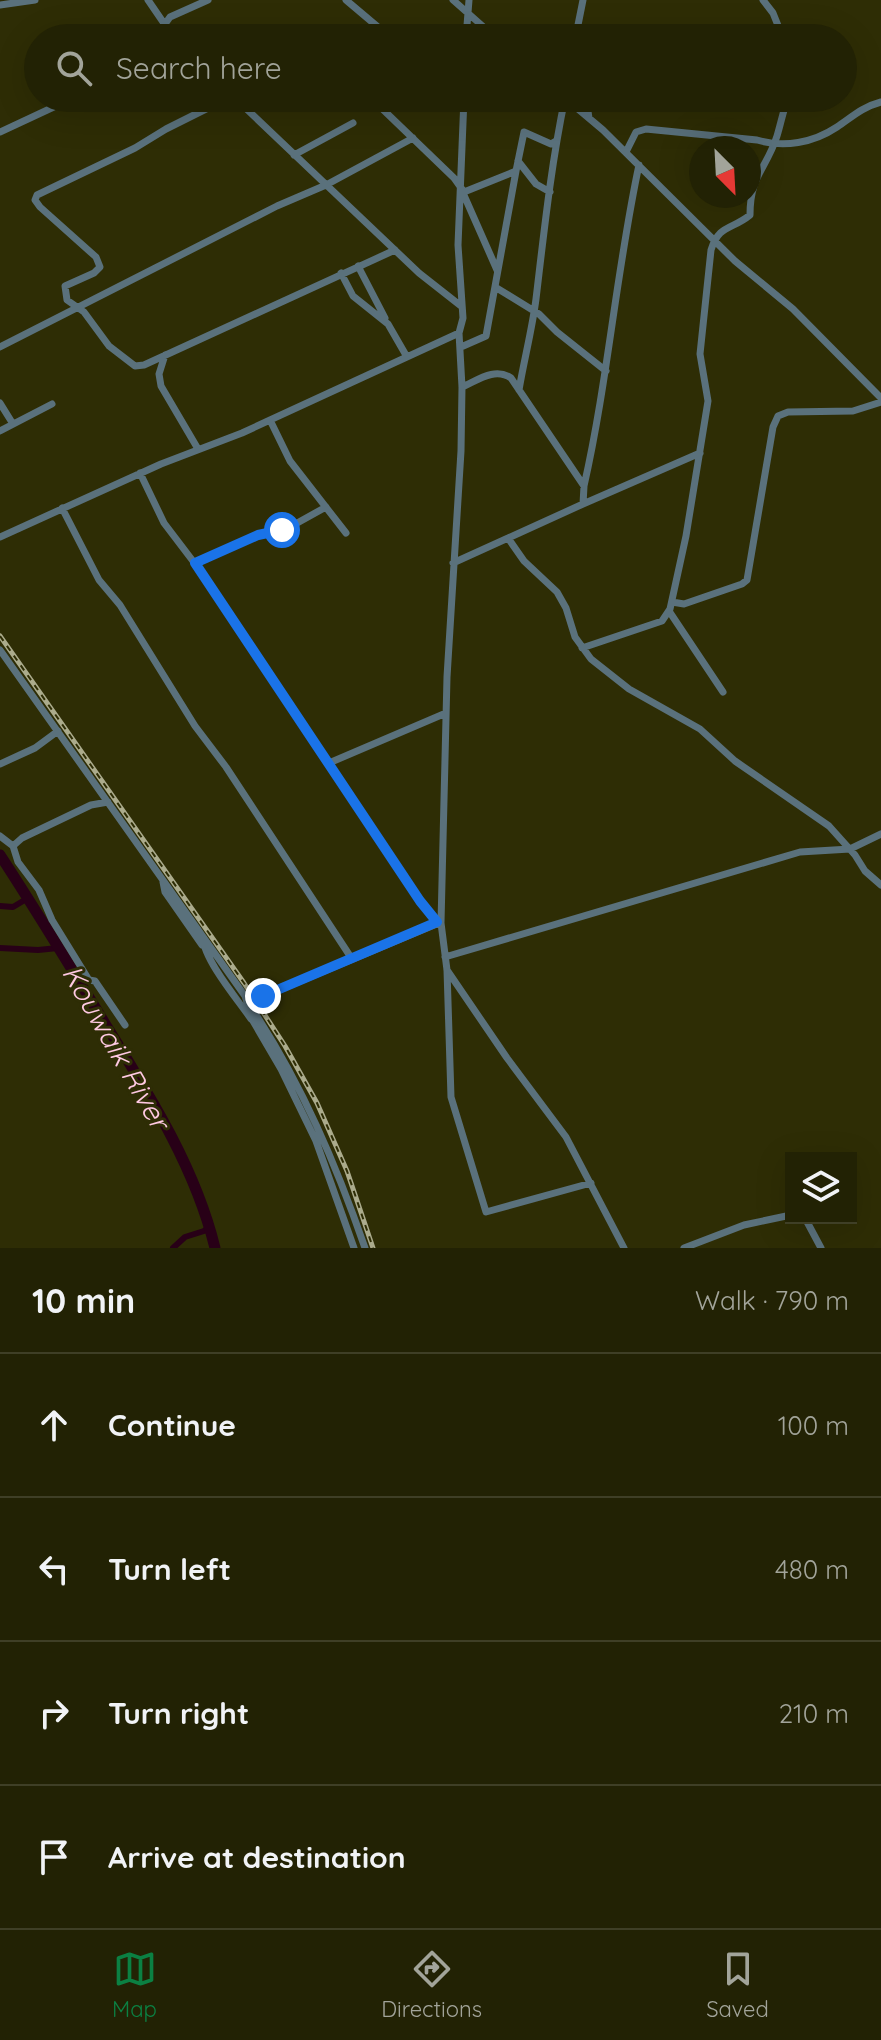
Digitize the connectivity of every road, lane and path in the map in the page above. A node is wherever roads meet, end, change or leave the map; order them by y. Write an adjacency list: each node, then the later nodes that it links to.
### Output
1 (35, 0): 9 (street)
2 (148, 0): 11 (street)
3 (208, 0): 11 (street)
4 (346, 0): 12 (street)
5 (453, 0): 10 (street)
6 (469, 0): 10 (street)
7 (583, 0): 15 (street)
8 (763, 0): 16 (street)
9 (0, 5)
10 (467, 13): 13 (street); 14 (street)
11 (165, 24)
12 (374, 24)
13 (467, 24)
14 (480, 24)
15 (578, 24)
16 (777, 24)
17 (881, 102): 18 (street)
18 (857, 111)
19 (43, 112): 31 (street)
20 (200, 112): 50 (street)
21 (249, 112): 36 (street)
22 (386, 112): 32 (street)
23 (464, 112): 41 (street)
24 (562, 112): 33 (street)
25 (582, 112): 29 (street)
26 (588, 112): 29 (street)
27 (784, 112): 34 (street)
28 (855, 112): 34 (street)
29 (589, 118): 35 (street)
30 (353, 123): 36 (street)
31 (0, 132)
32 (413, 138): 40 (street); 41 (street)
33 (556, 141): 37 (street); 42 (street)
34 (773, 145): 35 (street); 43 (street)
35 (626, 152): 38 (street)
36 (294, 155): 40 (street)
37 (518, 161): 39 (street); 42 (street)
38 (639, 165): 43 (street); 58 (street)
39 (516, 171): 41 (street); 46 (street)
40 (326, 185): 44 (street); 50 (street)
41 (461, 191): 46 (street); 49 (street)
42 (550, 192): 51 (street)
43 (714, 238): 61 (street); 68 (street)
44 (395, 250): 45 (street); 49 (street)
45 (358, 266): 47 (street); 52 (street)
46 (498, 272): 48 (street)
47 (341, 273): 52 (street); 56 (street)
48 (495, 287): 51 (street); 55 (street)
49 (461, 306): 53 (street)
50 (79, 308): 54 (street); 56 (street)
51 (533, 311): 58 (street); 60 (street)
52 (388, 324): 57 (street)
53 (459, 333): 55 (street); 57 (street)
54 (0, 347)
55 (461, 347): 59 (street)
56 (165, 355): 67 (street)
57 (407, 357): 64 (street)
58 (606, 371): 70 (street)
59 (462, 387): 60 (street); 78 (street)
60 (519, 390): 70 (street)
61 (881, 398): 79 (street)
62 (0, 403): 65 (street)
63 (52, 404): 65 (street)
64 (270, 420): 67 (street); 72 (street)
65 (13, 424): 66 (street)
66 (0, 431)
67 (198, 449): 69 (street)
68 (700, 453): 71 (street); 79 (street)
69 (140, 473): 73 (street); 77 (street)
70 (584, 486): 71 (street)
71 (583, 504): 76 (street)
72 (326, 507): 74 (street); 77 (street)
73 (62, 508): 75 (street); 98 (street)
74 (346, 533)
75 (0, 537)
76 (508, 538): 78 (street); 80 (street)
77 (195, 563): 85 (street)
78 (453, 563): 83 (street)
79 (670, 607): 80 (street); 82 (street)
80 (582, 648): 91 (street)
81 (0, 650): 84 (street)
82 (723, 692)
83 (446, 713): 85 (street); 94 (street)
84 (58, 731): 86 (street); 87 (street)
85 (329, 763): 94 (street)
86 (0, 764)
87 (108, 802): 90 (street); 92 (street)
88 (881, 834): 91 (street)
89 (0, 836): 90 (street)
90 (13, 846): 105 (street)
91 (850, 849): 93 (street); 97 (street)
92 (163, 879): 95 (street); 96 (street)
93 (881, 885)
94 (439, 923): 97 (street); 98 (street)
95 (203, 936): 96 (street); 102 (street)
96 (204, 946): 104 (street)
97 (445, 957): 99 (street)
98 (352, 959): 102 (street)
99 (447, 970): 100 (street); 101 (street)
100 (460, 988): 101 (street); 106 (street)
101 (446, 994): 106 (street)
102 (245, 996): 103 (street)
103 (250, 1005): 104 (street); 110 (street)
104 (253, 1021): 109 (street)
105 (125, 1025)
106 (591, 1183): 111 (street)
107 (785, 1216): 112 (street)
108 (808, 1224): 113 (street)
109 (354, 1248)
110 (365, 1248)
111 (624, 1248)
112 (684, 1248)
113 (821, 1248)

